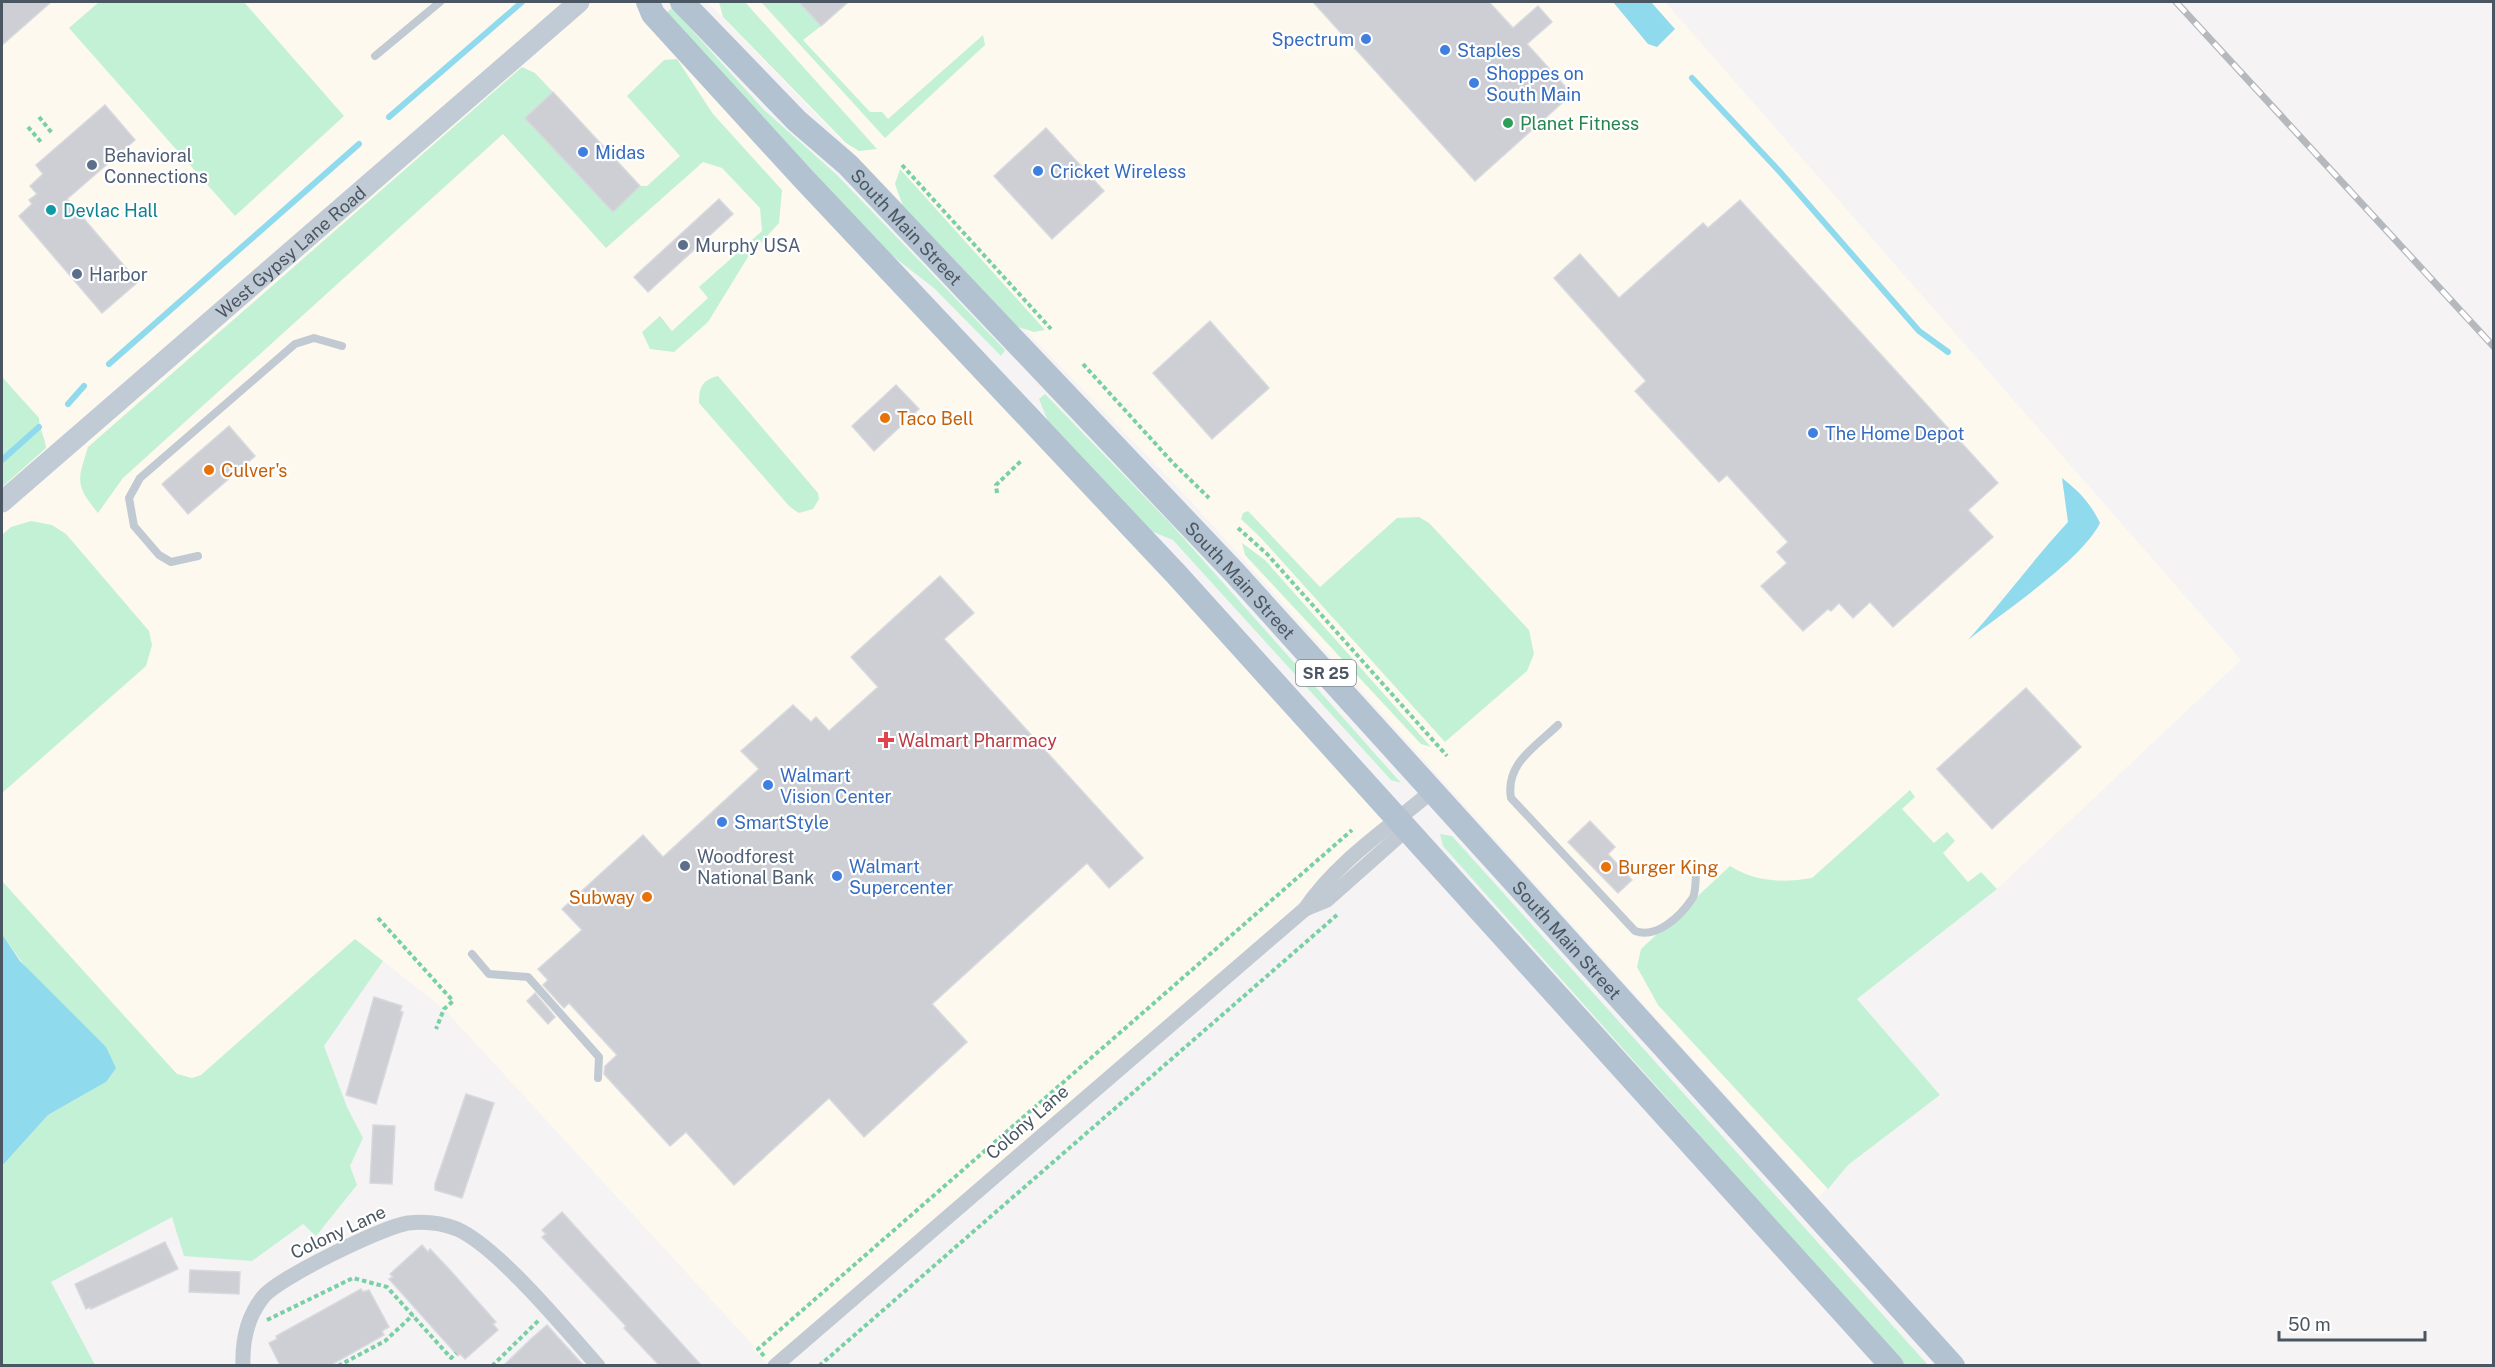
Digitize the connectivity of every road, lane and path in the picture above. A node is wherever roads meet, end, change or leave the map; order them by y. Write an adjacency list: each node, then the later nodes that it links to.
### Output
1 (440, 2): 5 (lane)
2 (579, 2): 17 (main road, West Gypsy Lane Road)
3 (648, 2): 23 (main road, SR 25)
4 (682, 2): 22 (main road, South Main Street / SR 25)
5 (375, 56)
6 (39, 117): 8 (path)
7 (28, 127): 9 (path)
8 (52, 132)
9 (41, 142)
10 (902, 165): 11 (path)
11 (1051, 329)
12 (342, 346): 19 (lane)
13 (1083, 364): 16 (path)
14 (1022, 460): 15 (path)
15 (997, 493)
16 (1209, 498)
17 (2, 502)
18 (1238, 528): 21 (path)
19 (198, 556)
20 (1558, 725): 25 (lane)
21 (1448, 756)
22 (1432, 791): 23 (street, Colony Lane); 36 (main road, South Main Street / SR 25)
23 (1403, 824): 35 (street, Colony Lane); 42 (main road, SR 25)
24 (1352, 830): 35 (path)
25 (1696, 876)
26 (1346, 908): 41 (path)
27 (378, 918): 29 (path)
28 (472, 954): 30 (lane)
29 (436, 1029)
30 (598, 1078)
31 (412, 1315): 32 (path); 34 (path); 38 (path)
32 (249, 1321): 37 (street, Colony Lane); 40 (street, Colony Lane)
33 (530, 1329): 39 (path)
34 (456, 1353)
35 (771, 1362)
36 (1952, 1364)
37 (243, 1365)
38 (338, 1365)
39 (492, 1365)
40 (598, 1365)
41 (819, 1365)
42 (1892, 1365)

